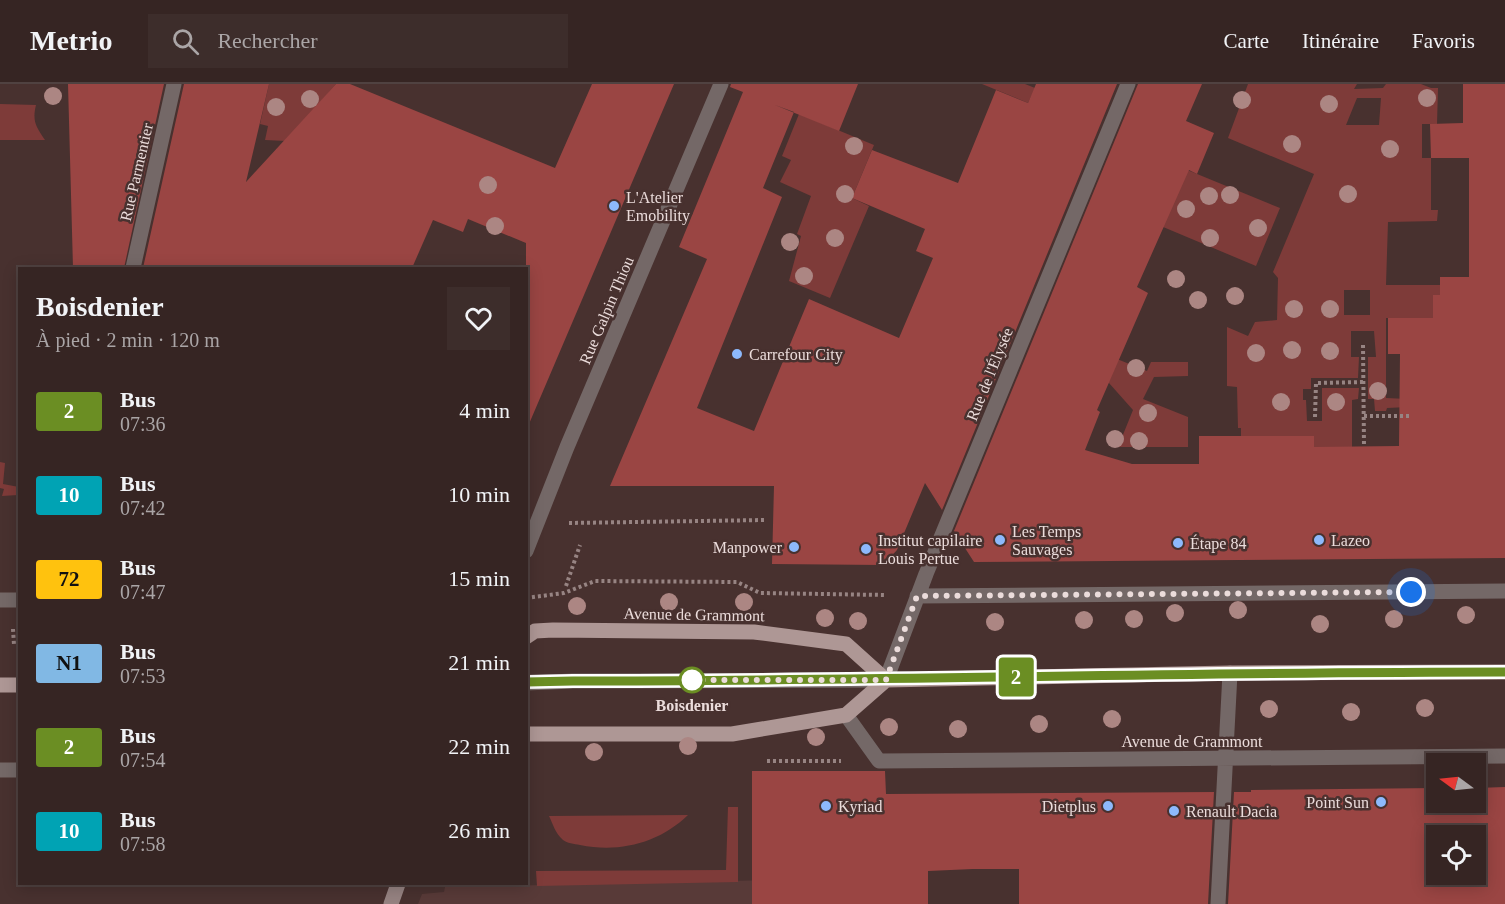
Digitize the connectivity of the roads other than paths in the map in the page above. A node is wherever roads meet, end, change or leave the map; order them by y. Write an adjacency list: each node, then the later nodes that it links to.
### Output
1 (174, 84): 4 (street, Rue Parmentier)
2 (721, 84): 5 (street, Rue Galpin Thiou)
3 (1128, 84): 7 (street, Rue de l'Élysée)
4 (132, 267)
5 (528, 546)
6 (1505, 591): 7 (street)
7 (917, 596): 13 (street, Rue de l'Élysée)
8 (0, 600): 9 (street)
9 (18, 600)
10 (528, 635): 13 (main road, Avenue de Grammont)
11 (1505, 672): 12 (main road)
12 (1230, 673): 13 (main road); 20 (street)
13 (886, 680): 14 (street); 17 (main road)
14 (528, 682)
15 (0, 685): 16 (main road)
16 (18, 685)
17 (846, 715): 18 (main road); 20 (street, Avenue de Grammont)
18 (528, 734)
19 (1505, 756): 20 (street, Avenue de Grammont)
20 (1224, 759): 25 (street)
21 (0, 770): 22 (street)
22 (18, 770)
23 (398, 885): 24 (street)
24 (391, 904)
25 (1218, 904)

